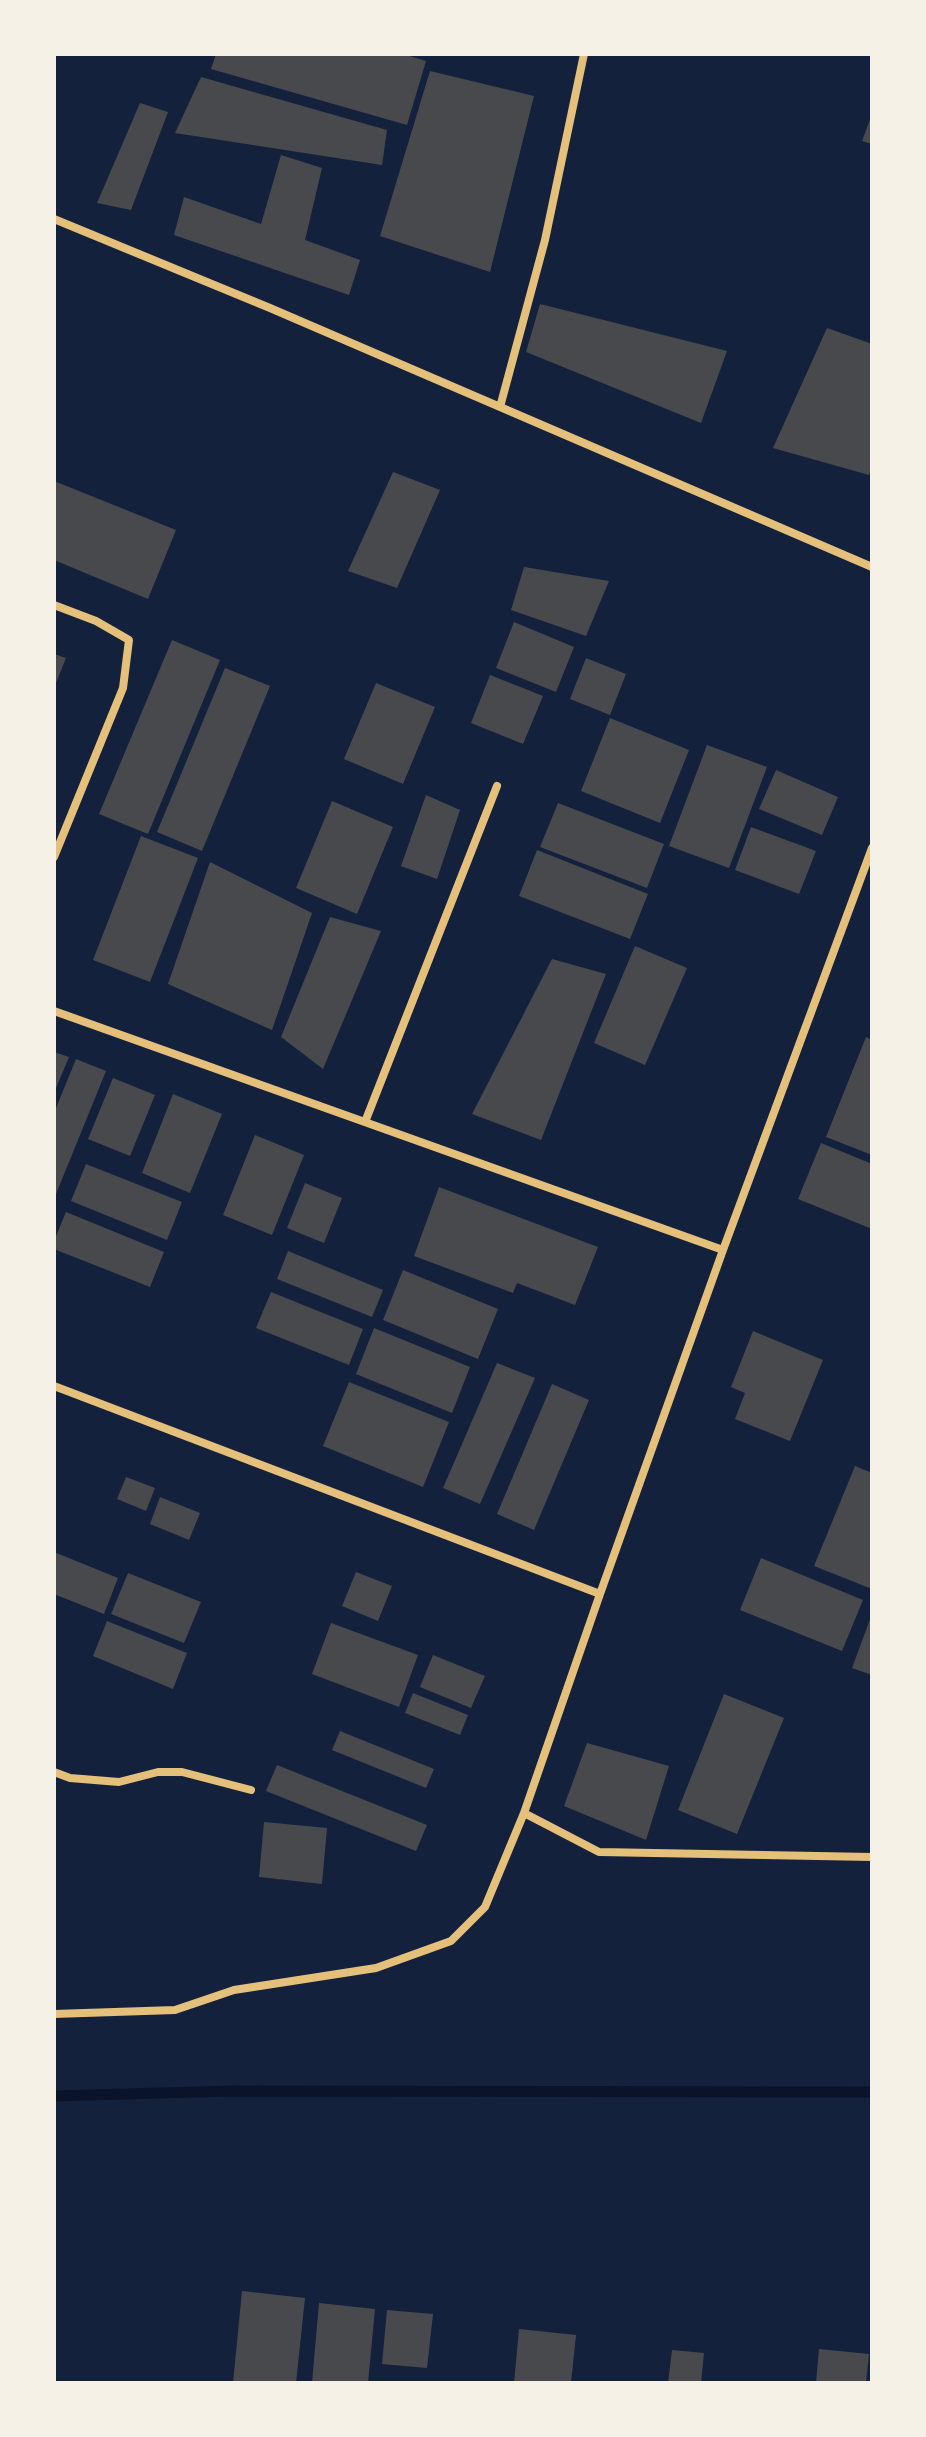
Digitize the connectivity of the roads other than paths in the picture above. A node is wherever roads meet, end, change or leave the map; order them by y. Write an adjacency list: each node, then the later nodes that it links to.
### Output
1 (584, 54): 3 (street)
2 (54, 219): 3 (street)
3 (500, 407): 4 (street)
4 (872, 567)
5 (54, 605): 8 (street)
6 (497, 786): 10 (street)
7 (872, 848): 11 (street)
8 (54, 857)
9 (54, 1011): 10 (street)
10 (365, 1122): 11 (street)
11 (723, 1250): 13 (street)
12 (54, 1386): 13 (street)
13 (600, 1594): 16 (street)
14 (54, 1772): 15 (street)
15 (251, 1790)
16 (524, 1813): 17 (street); 18 (street)
17 (872, 1857)
18 (54, 2014)

